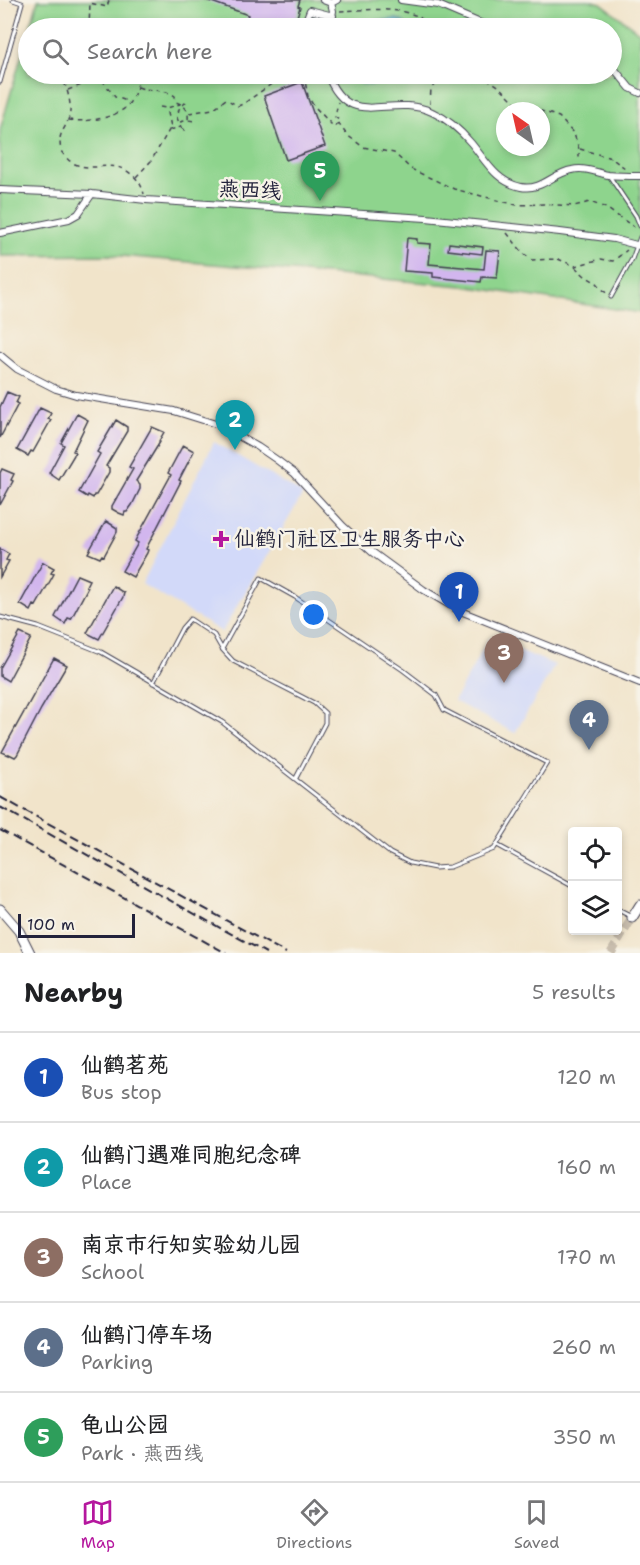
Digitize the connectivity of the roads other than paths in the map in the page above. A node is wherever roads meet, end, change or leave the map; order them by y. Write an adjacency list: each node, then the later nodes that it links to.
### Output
1 (13, 0): 4 (lane)
2 (323, 0): 5 (street)
3 (401, 0): 9 (street)
4 (22, 1): 11 (lane)
5 (334, 1): 6 (street)
6 (333, 14): 7 (street); 8 (street)
7 (307, 18)
8 (332, 18)
9 (469, 18)
10 (622, 78): 13 (street)
11 (0, 82)
12 (333, 84): 14 (street)
13 (640, 93)
14 (608, 175): 15 (street); 18 (lane)
15 (640, 176)
16 (0, 190): 17 (street, 燕西线)
17 (92, 194): 19 (street); 21 (street, 燕西线)
18 (640, 228)
19 (0, 234)
20 (640, 237): 21 (lane)
21 (639, 245): 22 (lane)
22 (611, 297)
23 (0, 356): 27 (street)
24 (0, 616): 26 (lane)
25 (222, 649): 26 (lane); 28 (lane); 29 (lane)
26 (153, 683): 28 (lane)
27 (640, 683)
28 (296, 778): 29 (lane)
29 (497, 845): 30 (lane)
30 (568, 883)
31 (640, 904): 34 (street)
32 (0, 909): 35 (street)
33 (622, 912): 34 (lane)
34 (632, 918)
35 (30, 953)

